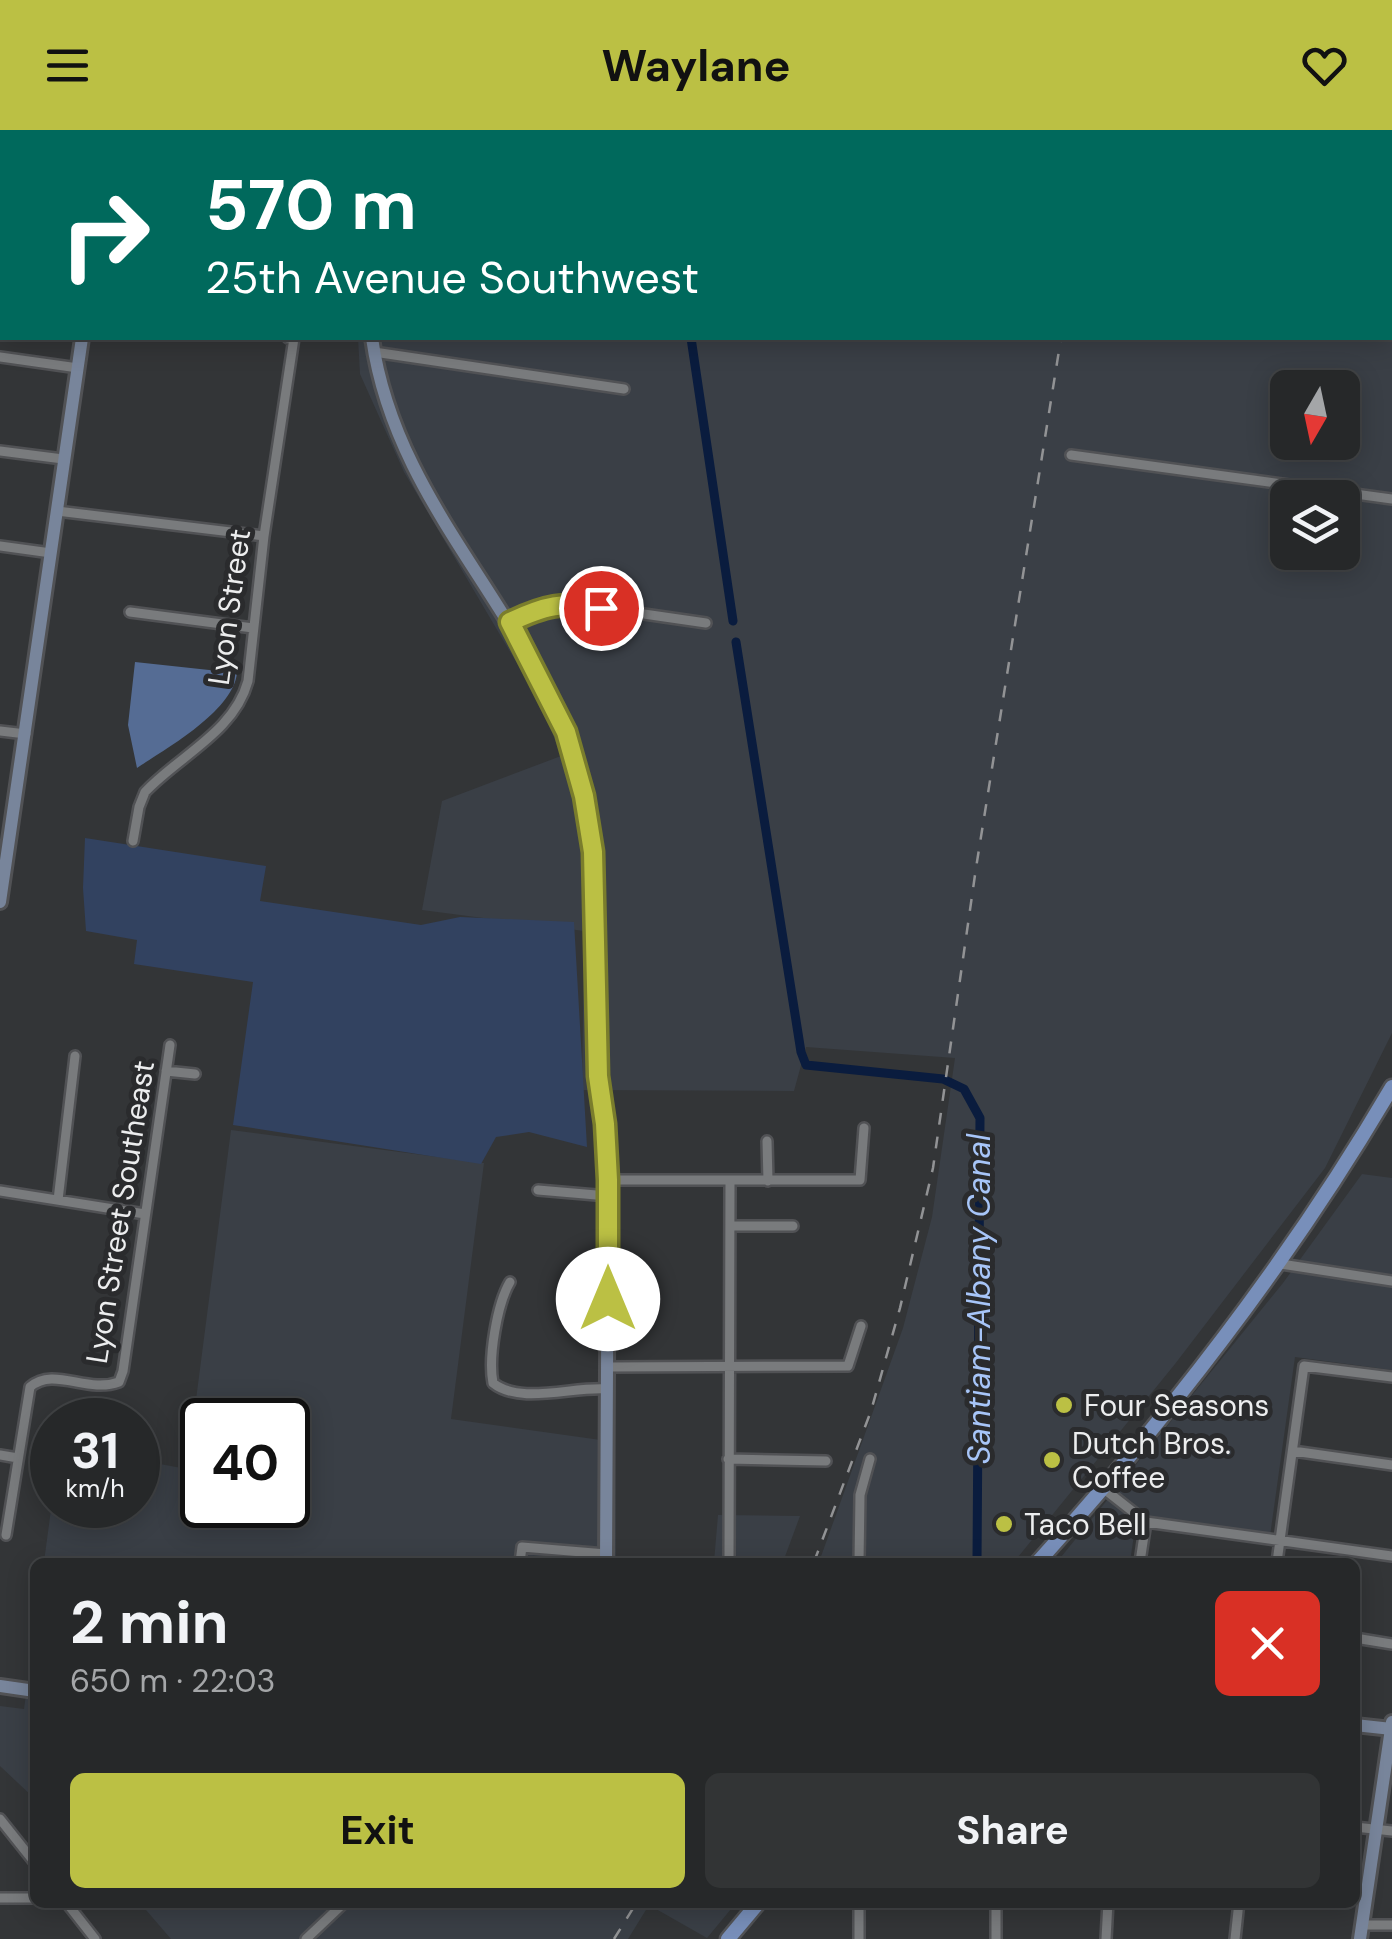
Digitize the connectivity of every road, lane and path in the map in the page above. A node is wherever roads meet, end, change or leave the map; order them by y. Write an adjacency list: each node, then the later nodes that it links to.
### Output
1 (82, 340): 5 (street)
2 (291, 340): 12 (street, Lyon Street)
3 (373, 345): 6 (street); 16 (street)
4 (0, 357): 5 (street)
5 (78, 368): 9 (street)
6 (624, 389)
7 (0, 451): 9 (street)
8 (1071, 456): 10 (street)
9 (63, 460): 11 (street)
10 (1392, 499)
11 (57, 511): 12 (street); 14 (street)
12 (264, 536): 18 (street, Lyon Street)
13 (0, 546): 14 (street)
14 (51, 553): 20 (street)
15 (130, 612): 18 (street)
16 (510, 622): 17 (street); 30 (street)
17 (706, 623)
18 (253, 628): 21 (street, Lyon Street)
19 (0, 731): 20 (street)
20 (26, 734): 22 (street)
21 (132, 841)
22 (0, 902)
23 (170, 1045): 25 (street, Lyon Street Southeast)
24 (75, 1056): 36 (street)
25 (166, 1071): 26 (street); 37 (street, Lyon Street Southeast)
26 (195, 1074)
27 (1392, 1088): 40 (main road)
28 (864, 1128): 32 (street)
29 (767, 1141): 32 (street)
30 (608, 1180): 31 (street); 35 (street)
31 (730, 1180): 32 (street); 38 (street)
32 (768, 1180)
33 (538, 1190): 35 (street)
34 (0, 1191): 36 (street)
35 (608, 1196): 45 (street)
36 (58, 1200): 37 (street)
37 (146, 1214): 50 (street, Lyon Street Southeast)
38 (730, 1226): 39 (street); 44 (street)
39 (792, 1226)
40 (1280, 1264): 41 (street); 55 (main road)
41 (1392, 1280)
42 (510, 1282): 47 (street)
43 (861, 1326): 44 (street)
44 (729, 1366): 45 (street); 52 (street)
45 (607, 1367): 47 (street)
46 (1392, 1377): 48 (street)
47 (607, 1389): 61 (street)
48 (1292, 1451): 54 (street); 58 (street)
49 (0, 1455): 50 (street)
50 (18, 1458): 57 (street, Lyon Street Southeast)
51 (870, 1459): 63 (street)
52 (728, 1460): 53 (street); 62 (street)
53 (826, 1461)
54 (1392, 1465)
55 (1104, 1489): 56 (street); 64 (main road)
56 (1146, 1522): 58 (street); 65 (street)
57 (6, 1535)
58 (1280, 1540): 59 (street); 66 (street)
59 (1392, 1556)
60 (521, 1558): 61 (street)
61 (606, 1558)
62 (729, 1558)
63 (858, 1558)
64 (1042, 1558)
65 (1141, 1558)
66 (1278, 1558)
67 (1360, 1639): 68 (street)
68 (1392, 1644)
69 (0, 1686): 70 (street)
70 (30, 1690)
71 (1392, 1722): 73 (street)
72 (1360, 1726): 73 (street)
73 (1391, 1729): 76 (street)
74 (0, 1819): 77 (street)
75 (1360, 1828): 76 (street)
76 (1385, 1830): 88 (street)
77 (30, 1857)
78 (0, 1898): 79 (street)
79 (30, 1898)
80 (71, 1908): 89 (street)
81 (339, 1908): 90 (street)
82 (754, 1908): 91 (main road)
83 (859, 1908): 92 (street)
84 (996, 1908): 93 (street)
85 (1108, 1908): 94 (street)
86 (1238, 1908): 95 (street)
87 (1392, 1925): 88 (street)
88 (1361, 1932)
89 (95, 1939)
90 (306, 1939)
91 (728, 1939)
92 (859, 1939)
93 (996, 1939)
94 (1106, 1939)
95 (1235, 1939)

